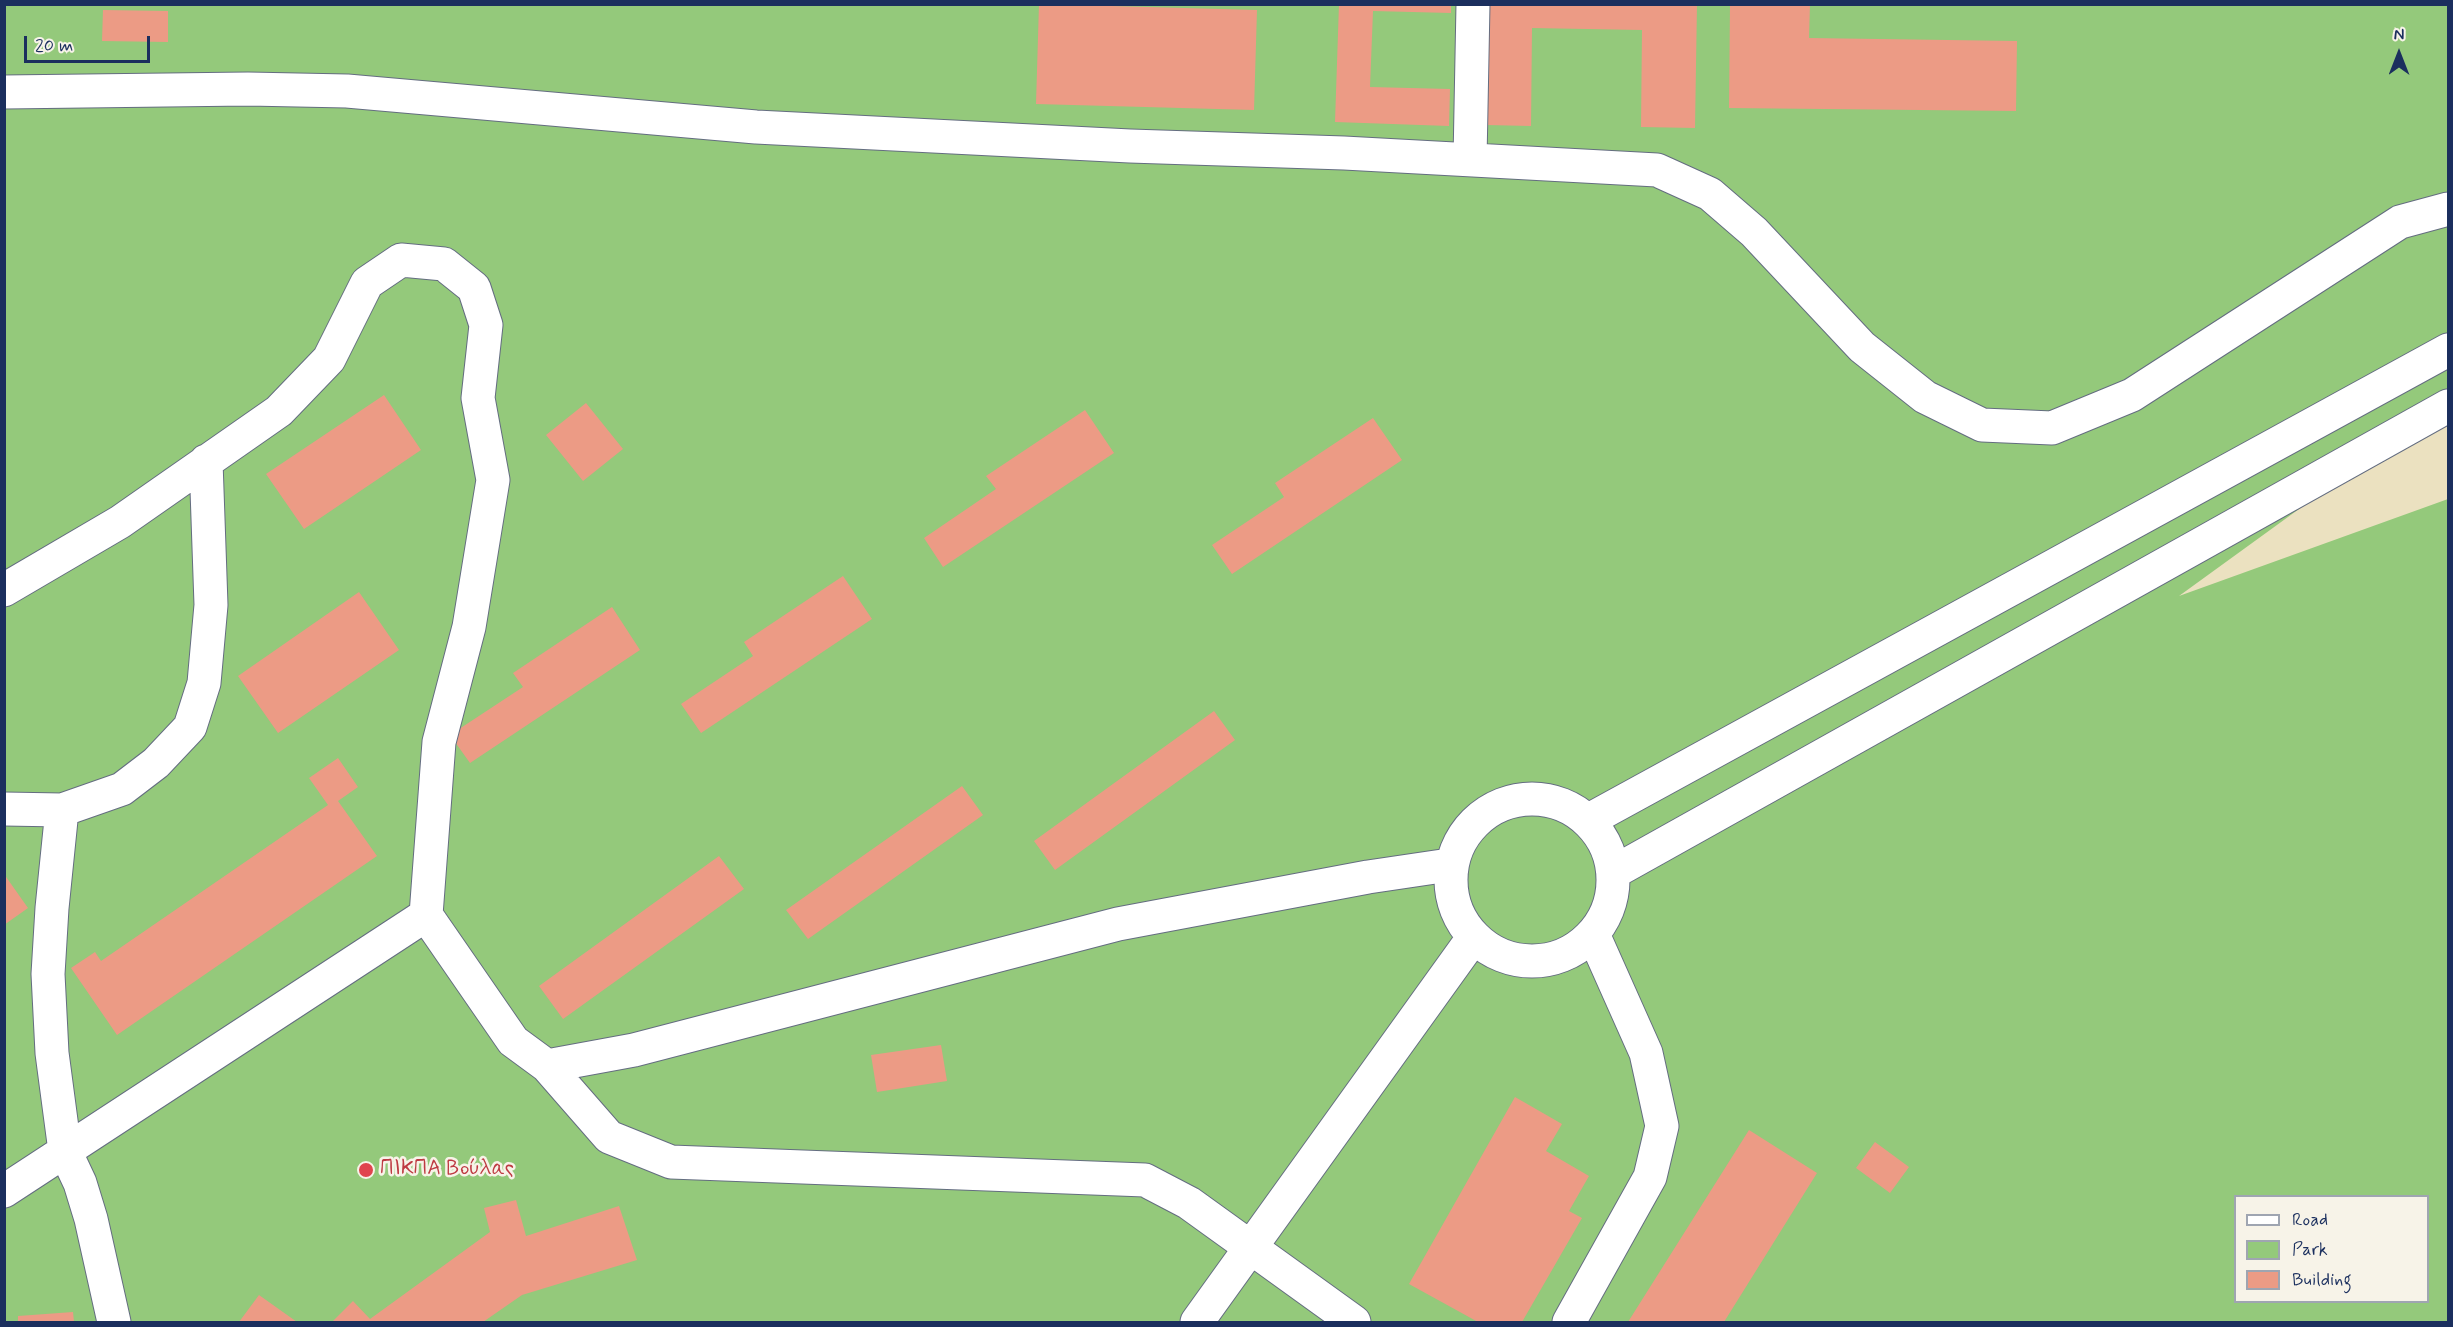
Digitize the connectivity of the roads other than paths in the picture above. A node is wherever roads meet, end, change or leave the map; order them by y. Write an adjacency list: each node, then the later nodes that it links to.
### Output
1 (1473, 4): 3 (street)
2 (4, 92): 3 (street)
3 (1470, 160): 4 (street)
4 (2448, 209)
5 (2448, 350): 11 (street)
6 (2448, 406): 13 (street)
7 (206, 461): 8 (street); 10 (street); 14 (street)
8 (4, 590)
9 (4, 810): 10 (street)
10 (62, 810): 18 (street)
11 (1589, 820): 12 (street); 13 (street)
12 (1449, 865): 16 (street); 17 (street)
13 (1614, 872): 15 (street)
14 (426, 915): 17 (street); 18 (street)
15 (1593, 934): 16 (street); 24 (street)
16 (1473, 938): 20 (street)
17 (547, 1066): 20 (street)
18 (64, 1151): 19 (street); 21 (street)
19 (4, 1191)
20 (1252, 1248): 22 (street); 23 (street)
21 (114, 1323)
22 (1197, 1323)
23 (1354, 1323)
24 (1569, 1323)

